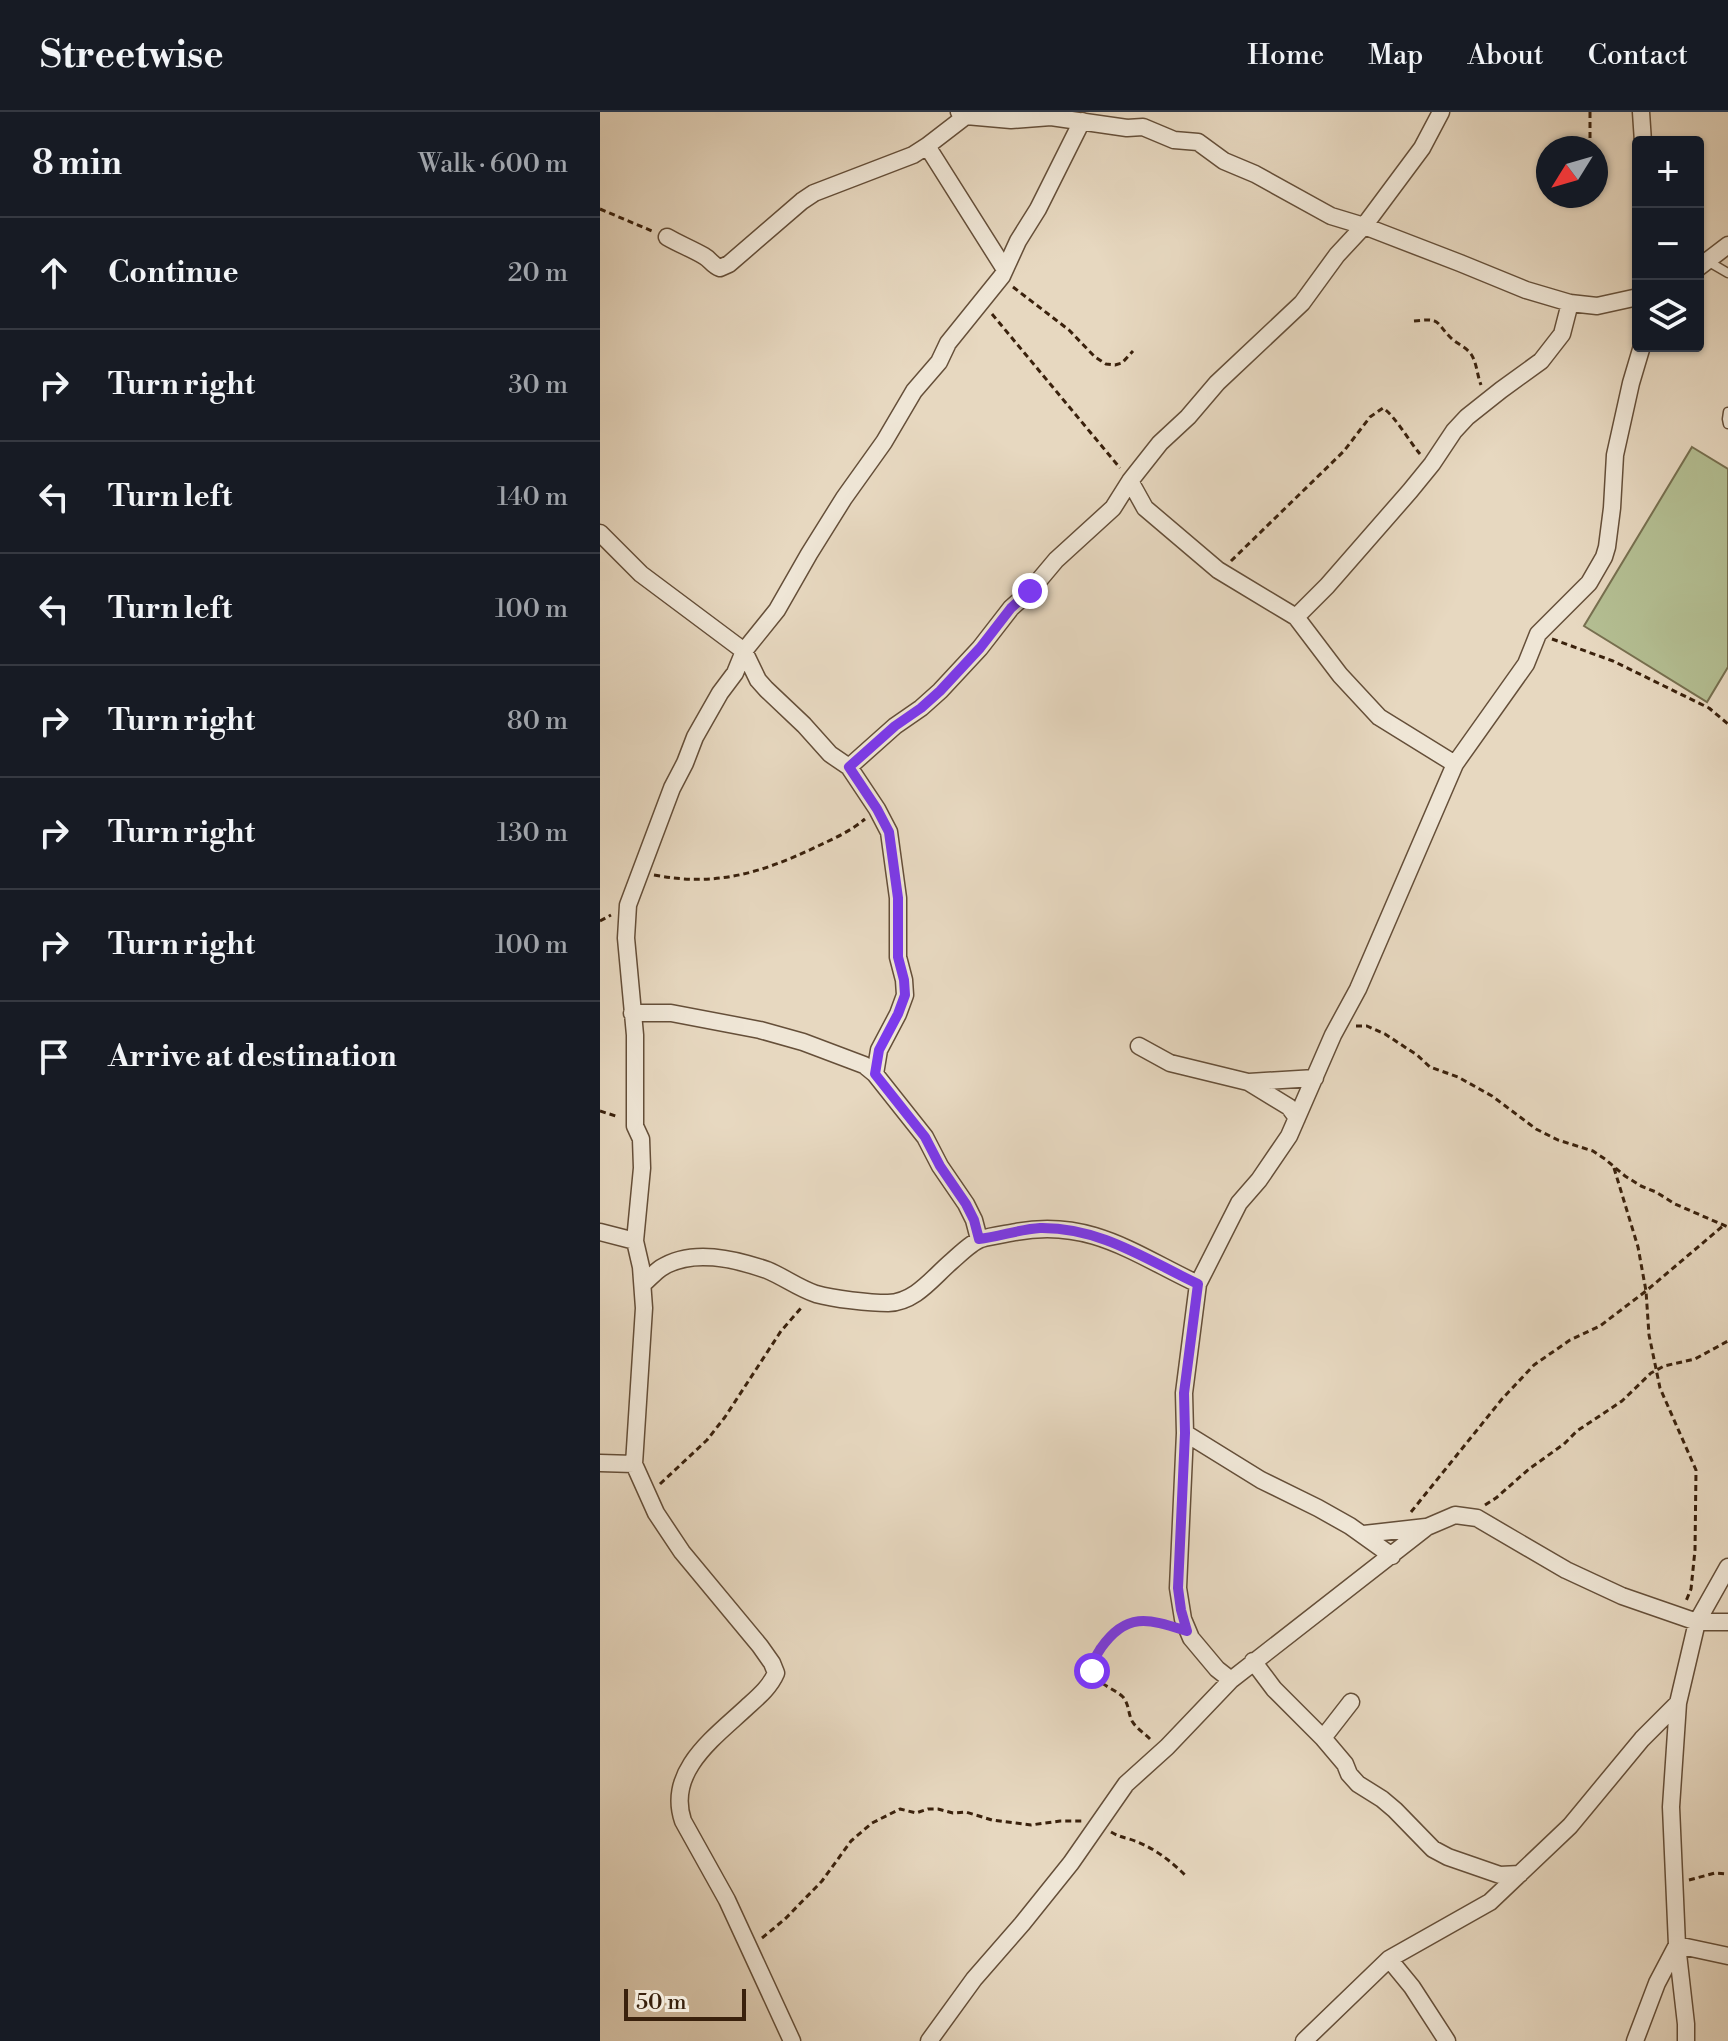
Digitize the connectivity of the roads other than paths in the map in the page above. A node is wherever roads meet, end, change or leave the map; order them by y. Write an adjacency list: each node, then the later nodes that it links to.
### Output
1 (1441, 112): 8 (street)
2 (1629, 112): 6 (street)
3 (962, 114): 4 (street); 7 (street)
4 (1050, 114): 5 (street)
5 (1082, 121): 8 (street); 13 (street)
6 (1642, 127)
7 (927, 146): 9 (street); 13 (street)
8 (1364, 226): 16 (street); 20 (street)
9 (667, 237)
10 (1728, 245): 11 (street)
11 (1704, 264)
12 (1704, 265): 14 (lane)
13 (1003, 272): 23 (street)
14 (1728, 273)
15 (1632, 298): 16 (street)
16 (1570, 303): 22 (street)
17 (1640, 352): 24 (street)
18 (1728, 412): 19 (lane)
19 (1728, 424)
20 (1130, 481): 22 (street); 25 (street)
21 (600, 533): 23 (street)
22 (1296, 617): 24 (street)
23 (744, 651): 25 (street); 26 (street)
24 (1455, 764): 29 (street)
25 (849, 767): 28 (street)
26 (632, 1013): 28 (street); 34 (street)
27 (1139, 1046): 30 (street)
28 (875, 1074): 33 (street)
29 (1315, 1078): 30 (street); 31 (street)
30 (1248, 1082): 31 (street)
31 (1297, 1118): 36 (street)
32 (600, 1232): 34 (street)
33 (979, 1239): 35 (street); 36 (street)
34 (635, 1241): 35 (street)
35 (642, 1275): 39 (street)
36 (1198, 1284): 37 (street)
37 (1185, 1433): 41 (street); 47 (street)
38 (600, 1463): 39 (street)
39 (634, 1464): 55 (street)
40 (1427, 1527): 41 (street); 42 (street); 44 (street)
41 (1364, 1534): 42 (street)
42 (1392, 1556): 46 (street)
43 (1728, 1567): 44 (street)
44 (1689, 1619): 45 (street); 49 (street)
45 (1728, 1622)
46 (1253, 1661): 47 (street); 50 (street)
47 (1231, 1680): 56 (street)
48 (1351, 1702): 50 (street)
49 (1678, 1703): 51 (street); 52 (street)
50 (1323, 1738): 51 (street)
51 (1520, 1874): 54 (street)
52 (1677, 1945): 53 (street); 59 (street); 60 (street)
53 (1728, 1956)
54 (1389, 1959): 57 (street); 58 (street)
55 (792, 2041)
56 (929, 2041)
57 (1304, 2041)
58 (1447, 2041)
59 (1635, 2041)
60 (1686, 2041)

